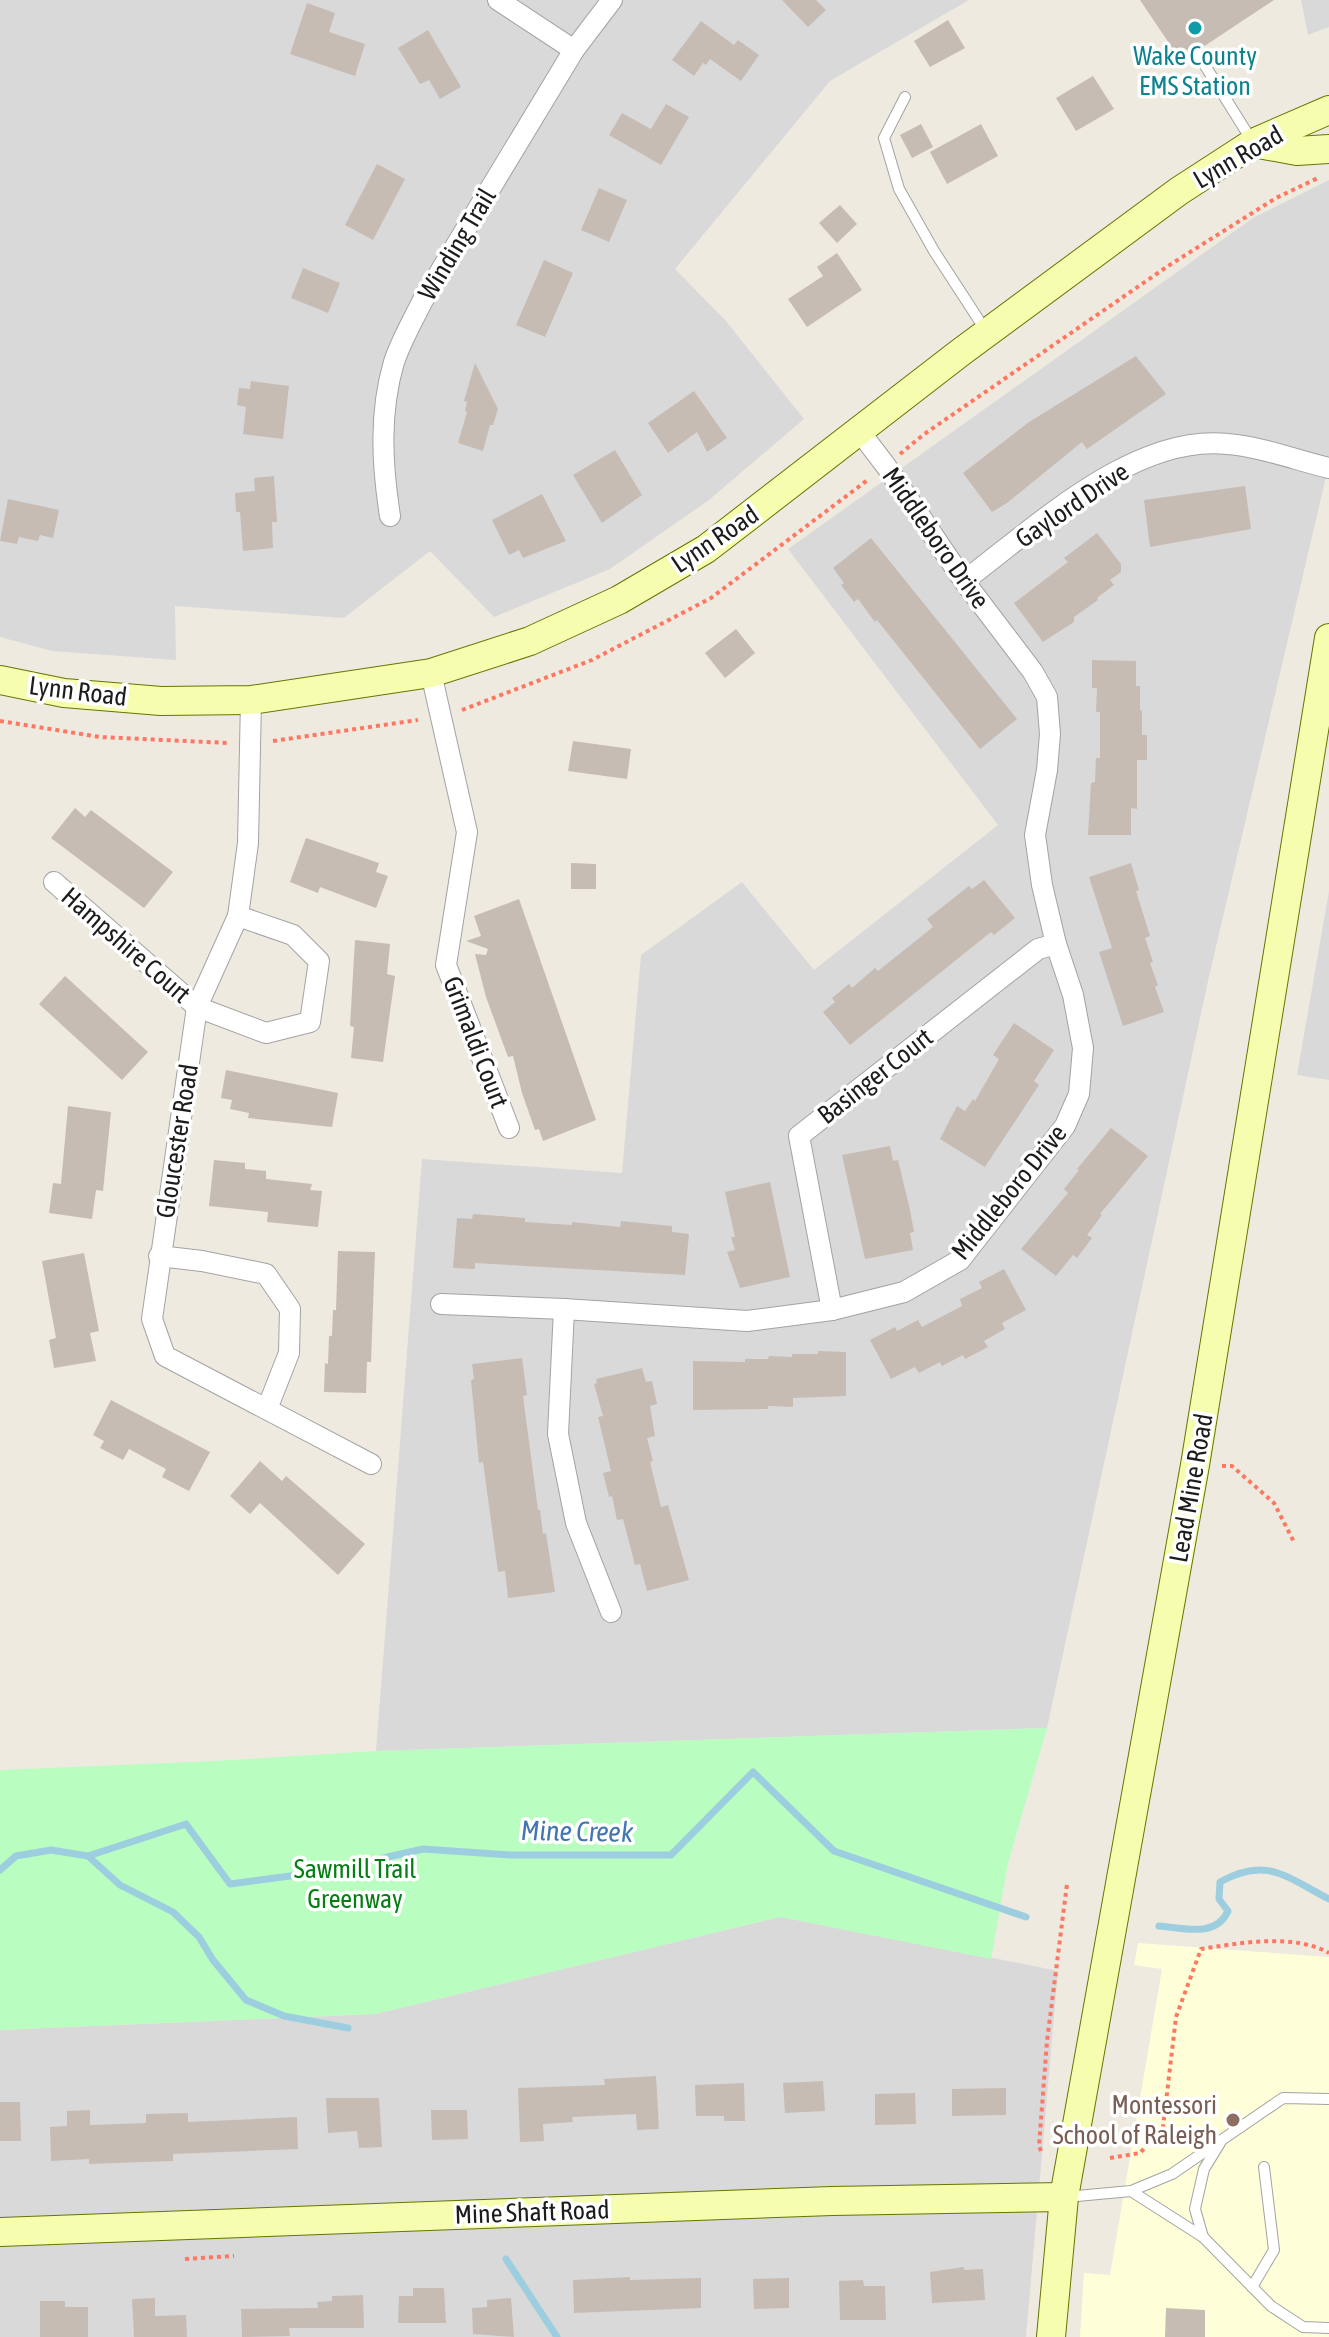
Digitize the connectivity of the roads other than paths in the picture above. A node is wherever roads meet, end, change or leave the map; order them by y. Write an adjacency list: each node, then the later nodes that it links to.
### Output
1 (498, 0): 3 (street)
2 (612, 0): 3 (street, Winding Trail)
3 (574, 50): 12 (street, Winding Trail)
4 (1196, 51): 7 (lane)
5 (905, 97): 9 (lane)
6 (1329, 110): 7 (main road, Lynn Road)
7 (1253, 143): 8 (main road); 9 (main road, Lynn Road)
8 (1329, 149)
9 (987, 332): 10 (main road, Lynn Road)
10 (860, 432): 13 (street, Middleboro Drive); 15 (main road, Lynn Road)
11 (1329, 468): 13 (street, Gaylord Drive)
12 (390, 516)
13 (964, 581): 20 (street, Middleboro Drive)
14 (1329, 638): 34 (main road, Lead Mine Road)
15 (431, 673): 17 (main road, Lynn Road); 22 (street, Grimaldi Court)
16 (0, 680): 17 (main road, Lynn Road)
17 (251, 700): 19 (street, Gloucester Road)
18 (54, 882): 21 (street, Hampshire Court)
19 (238, 916): 21 (street, Gloucester Road); 21 (street)
20 (1056, 944): 26 (street, Middleboro Drive); 26 (street, Basinger Court)
21 (197, 1007): 23 (street, Gloucester Road)
22 (509, 1128)
23 (159, 1256): 27 (street, Gloucester Road); 27 (street)
24 (441, 1304): 25 (street, Middleboro Drive)
25 (564, 1309): 26 (street, Middleboro Drive); 29 (street)
26 (832, 1310)
27 (267, 1409): 28 (street, Gloucester Road)
28 (371, 1464)
29 (611, 1612)
30 (1329, 2099): 31 (lane)
31 (1223, 2137): 33 (lane); 36 (lane)
32 (1264, 2167): 37 (lane)
33 (1131, 2191): 34 (lane); 36 (lane)
34 (1064, 2197): 35 (main road, Mine Shaft Road); 39 (main road, Lead Mine Road)
35 (0, 2232)
36 (1203, 2237): 37 (lane)
37 (1252, 2287): 38 (lane)
38 (1329, 2328)
39 (1051, 2337)

